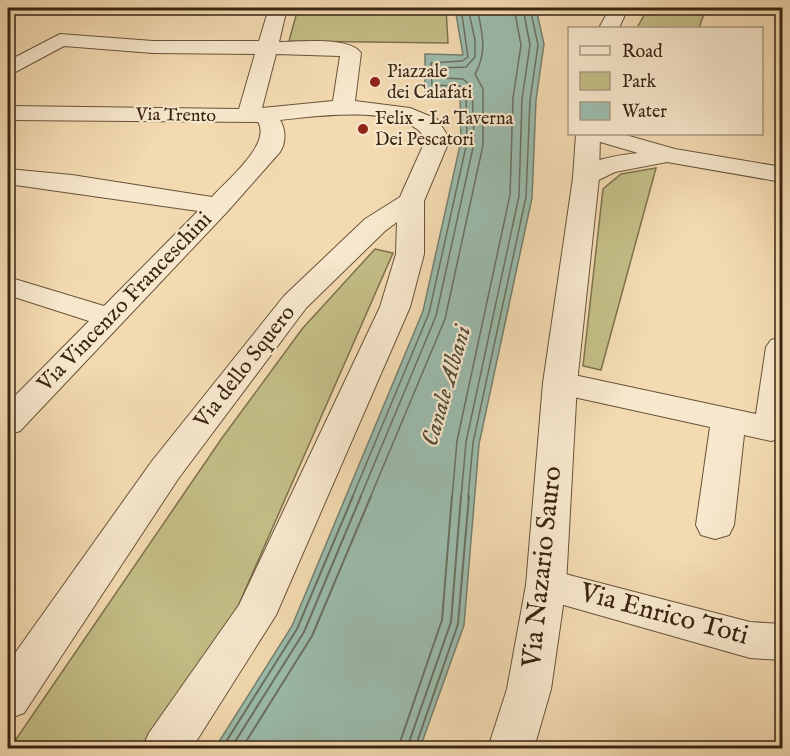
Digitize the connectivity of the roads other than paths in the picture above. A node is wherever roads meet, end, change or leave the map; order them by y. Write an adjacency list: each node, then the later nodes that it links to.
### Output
1 (278, 8): 4 (street, Via Vincenzo Franceschini)
2 (619, 8): 3 (street)
3 (610, 27)
4 (267, 48): 5 (street); 6 (street); 8 (street, Via Vincenzo Franceschini)
5 (8, 70)
6 (343, 107): 8 (street, Via Trento); 15 (street)
7 (8, 113): 8 (street, Via Trento)
8 (257, 116): 16 (street, Via Vincenzo Franceschini)
9 (588, 135): 14 (street, Via Nazario Sauro)
10 (600, 135): 11 (street)
11 (672, 156): 12 (street); 14 (street)
12 (783, 175)
13 (8, 176): 16 (street, Via Vincenzo Franceschini)
14 (586, 178): 20 (street, Via Nazario Sauro)
15 (411, 201): 26 (street, Via dello Squero); 27 (street)
16 (218, 206): 18 (street, Via Vincenzo Franceschini)
17 (8, 286): 18 (street)
18 (110, 318): 22 (street, Via Vincenzo Franceschini)
19 (783, 347): 21 (street)
20 (560, 383): 21 (street); 24 (street, Via Nazario Sauro)
21 (729, 419): 23 (street)
22 (8, 423)
23 (715, 525)
24 (546, 585): 25 (street, Via Enrico Toti); 28 (street, Via Nazario Sauro)
25 (783, 642)
26 (8, 699)
27 (165, 748)
28 (511, 748)

